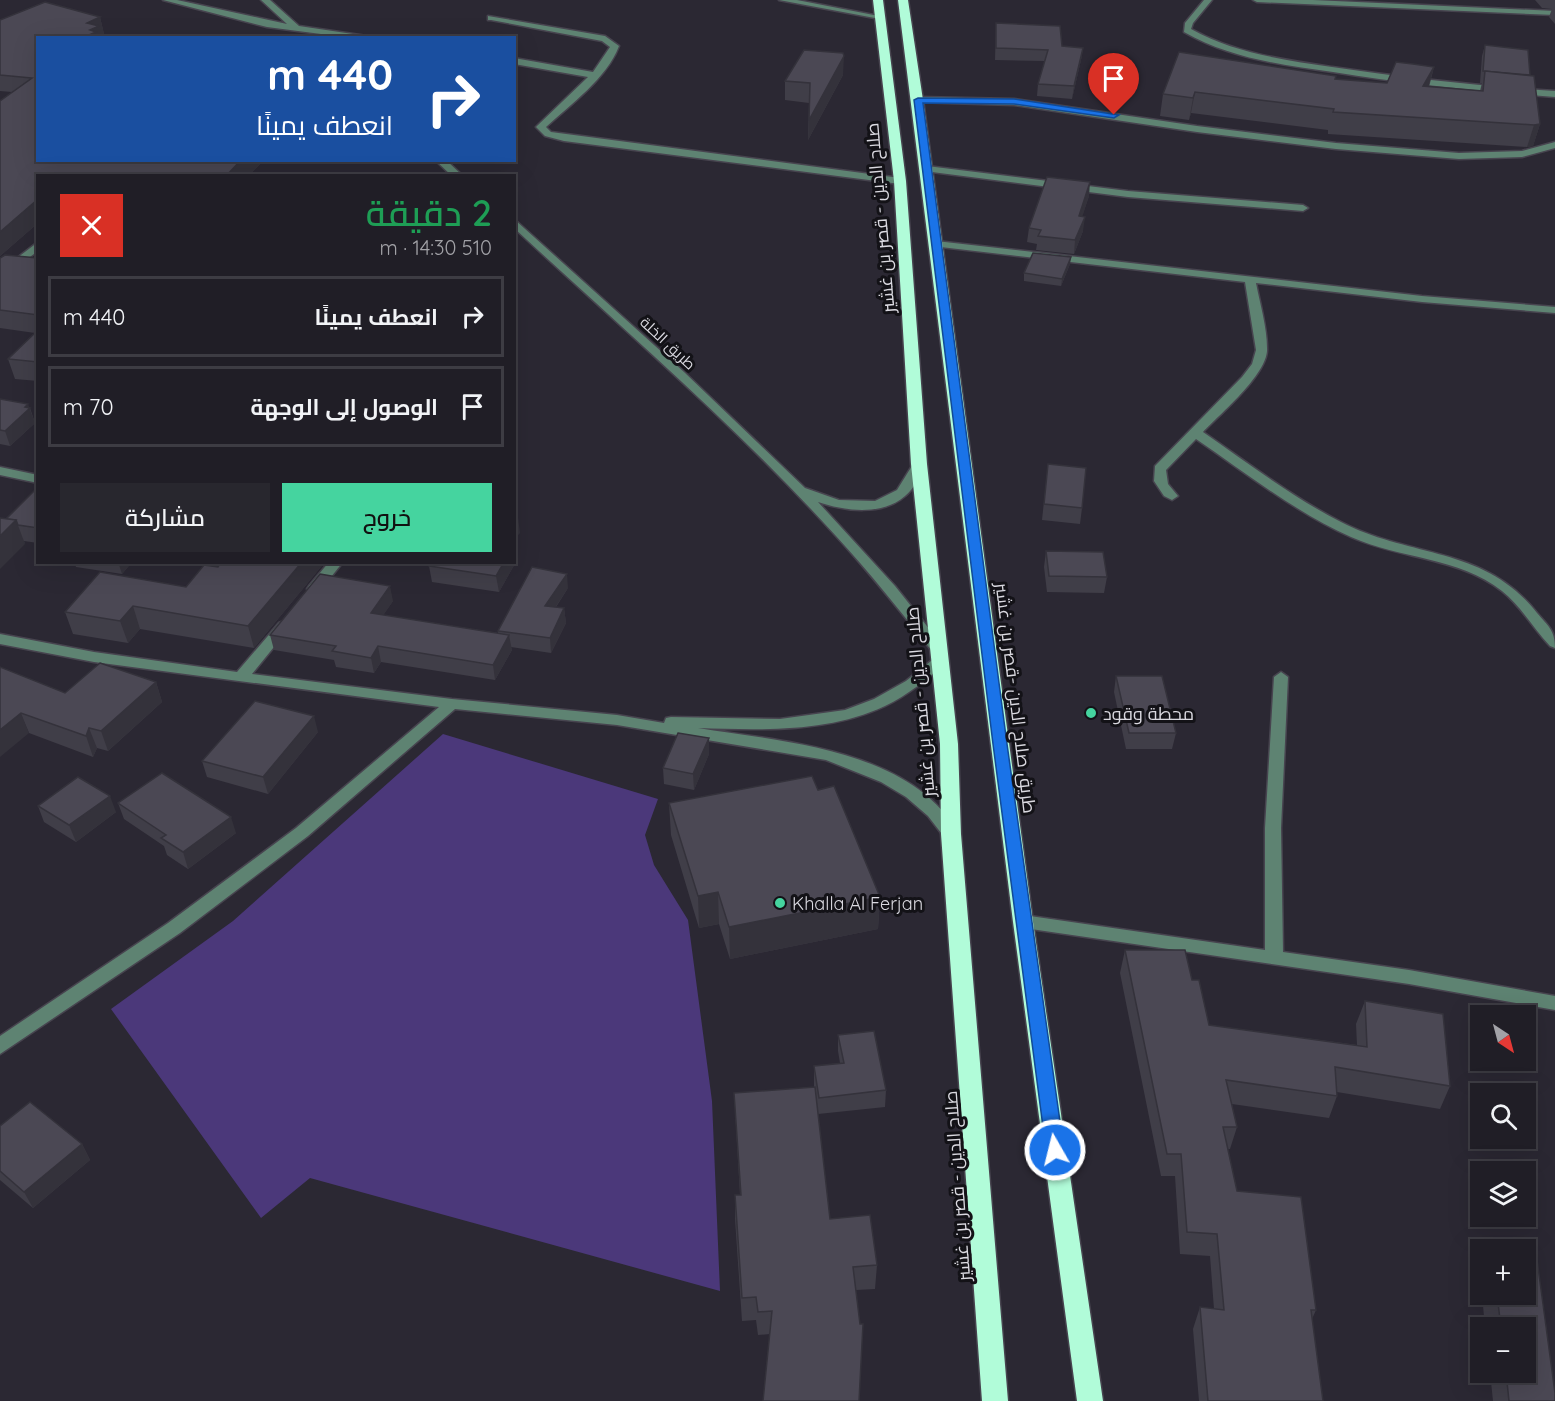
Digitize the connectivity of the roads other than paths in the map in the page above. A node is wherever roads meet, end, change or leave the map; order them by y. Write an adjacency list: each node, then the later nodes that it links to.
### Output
1 (167, 0): 10 (street)
2 (265, 0): 10 (street)
3 (783, 0): 7 (street)
4 (903, 0): 16 (highway, طريق صلاح الدين -قصر بن غشير)
5 (1208, 0): 15 (street)
6 (1257, 0): 8 (street)
7 (879, 8): 21 (highway, صلاح الدين - قصر بن غشير)
8 (1555, 14)
9 (491, 18): 14 (street)
10 (298, 29): 11 (street); 12 (street)
11 (305, 36)
12 (365, 36)
13 (516, 61): 14 (street)
14 (594, 75): 21 (street)
15 (1555, 94)
16 (918, 100): 17 (street); 19 (highway, طريق صلاح الدين -قصر بن غشير)
17 (1555, 145)
18 (442, 162): 20 (street)
19 (927, 170): 22 (street); 24 (highway, طريق صلاح الدين -قصر بن غشير)
20 (456, 174)
21 (900, 181): 30 (highway, صلاح الدين - قصر بن غشير)
22 (1303, 208)
23 (516, 224): 33 (street, طريق الخلة)
24 (936, 244): 27 (street); 46 (highway, طريق صلاح الدين -قصر بن غشير)
25 (36, 247): 26 (street)
26 (0, 276)
27 (1250, 280): 28 (street); 29 (street)
28 (1555, 310)
29 (1195, 432): 34 (street); 39 (street)
30 (919, 464): 33 (street, طريق الخلة); 40 (highway, صلاح الدين - قصر بن غشير)
31 (0, 471): 32 (street)
32 (36, 479)
33 (798, 487): 40 (street, طريق الخلة)
34 (1172, 496)
35 (335, 564): 36 (street)
36 (307, 598)
37 (293, 615): 41 (street)
38 (0, 639): 41 (street)
39 (1555, 643)
40 (939, 654): 44 (street); 45 (highway, صلاح الدين - قصر بن غشير)
41 (242, 677): 43 (street)
42 (1281, 677): 47 (street)
43 (452, 704): 44 (street); 49 (street)
44 (617, 720): 45 (street)
45 (951, 834): 50 (highway, صلاح الدين - قصر بن غشير)
46 (1023, 922): 47 (street); 51 (highway, طريق صلاح الدين -قصر بن غشير)
47 (1274, 956): 48 (street)
48 (1555, 1003)
49 (0, 1046)
50 (995, 1401)
51 (1090, 1401)

